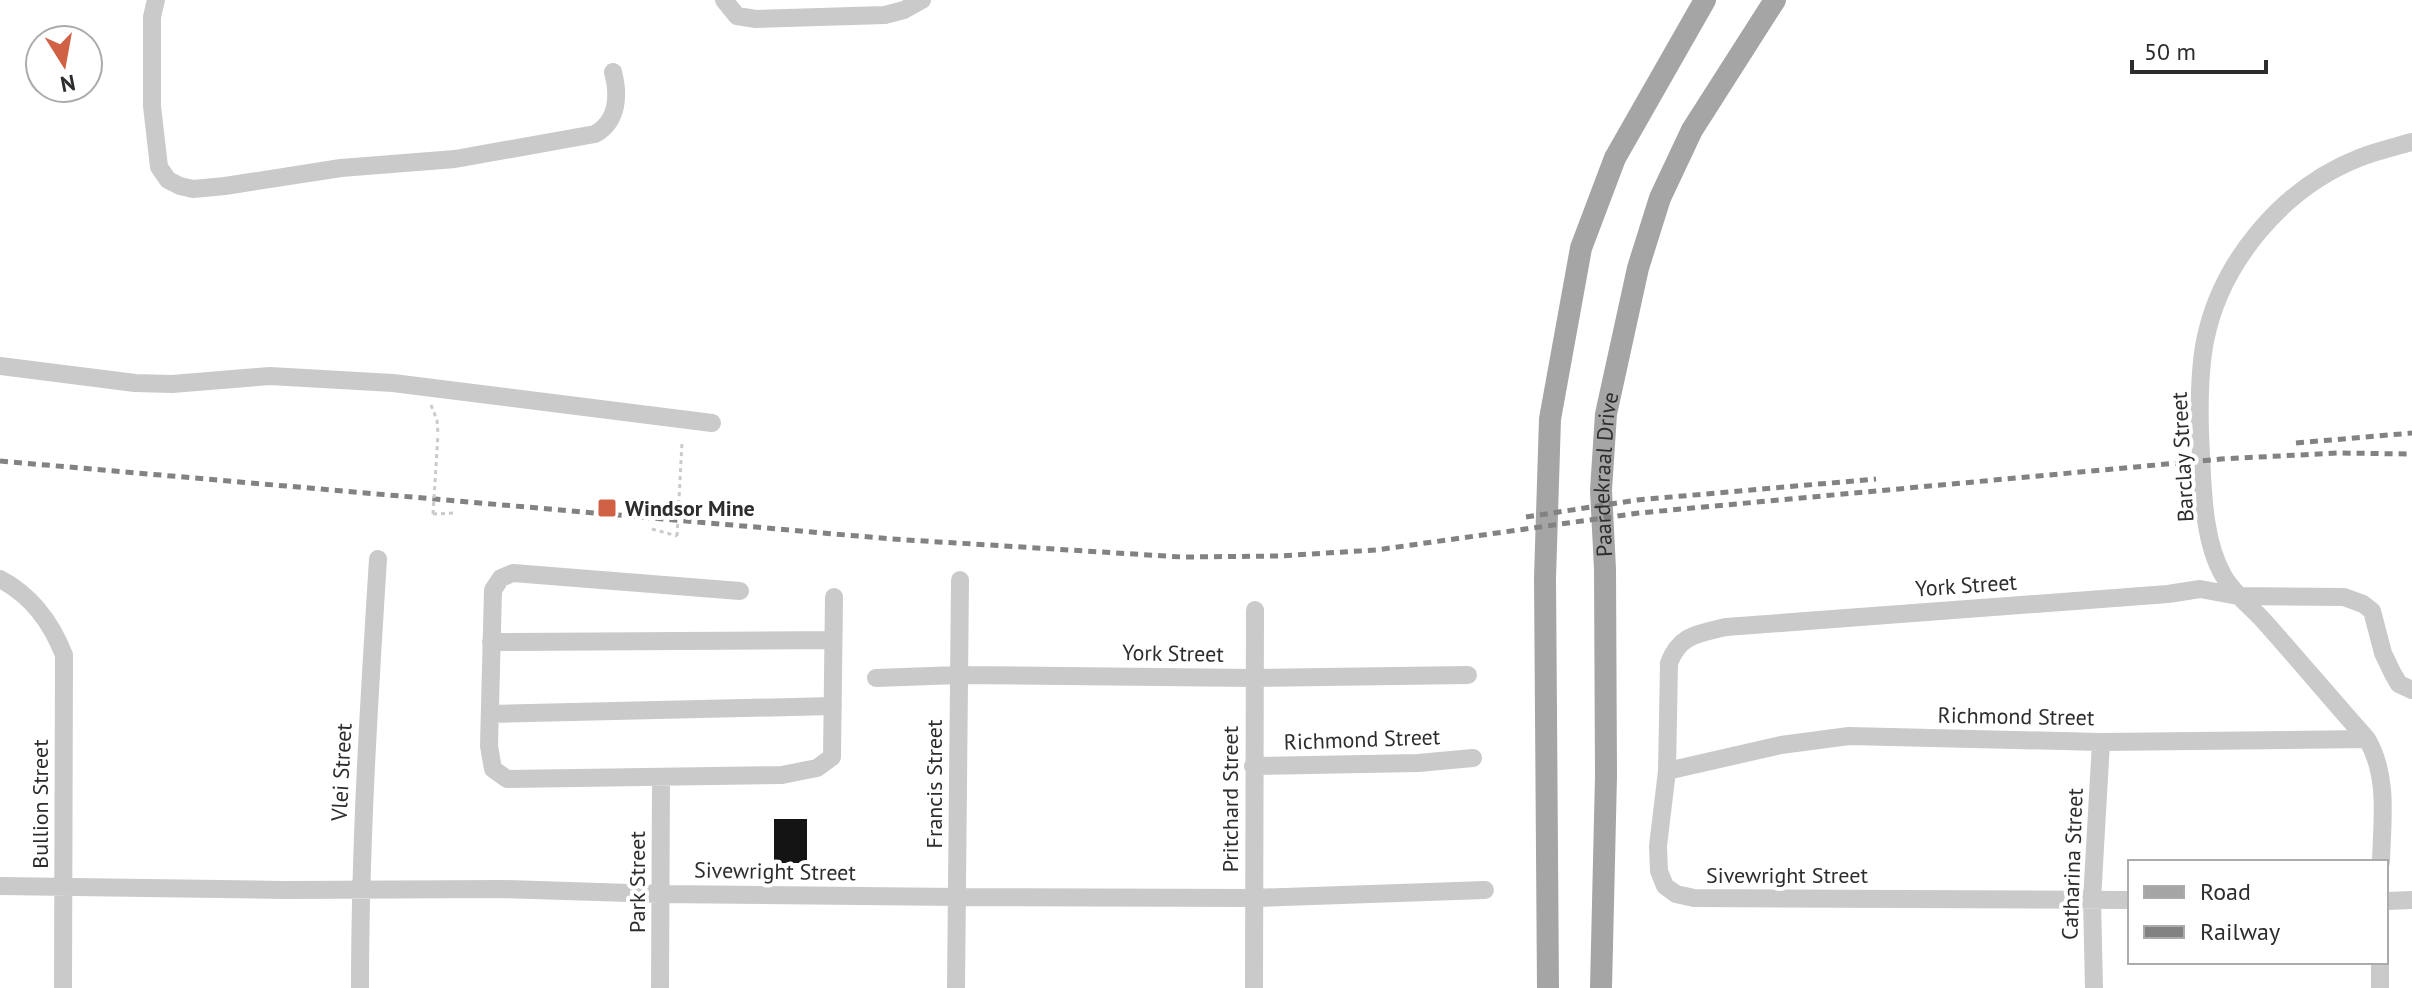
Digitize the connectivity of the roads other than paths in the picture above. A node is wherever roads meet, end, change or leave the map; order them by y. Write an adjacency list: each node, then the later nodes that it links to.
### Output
1 (156, 0): 6 (street)
2 (724, 0): 3 (street)
3 (922, 0)
4 (1705, 0): 51 (main road)
5 (1775, 0): 52 (main road, Paardekraal Drive)
6 (613, 72)
7 (2412, 142): 14 (street, Barclay Street)
8 (0, 366): 9 (street)
9 (712, 423)
10 (378, 559): 36 (street, Vlei Street)
11 (0, 579): 35 (street, Bullion Street)
12 (960, 580): 20 (street, Francis Street)
13 (740, 591): 19 (street)
14 (2238, 596): 17 (street, York Street); 24 (street); 27 (street, Barclay Street)
15 (834, 597): 18 (street)
16 (1255, 610): 23 (street, Pritchard Street)
17 (1696, 634): 31 (street, Sivewright Street)
18 (833, 640): 19 (street); 25 (street)
19 (491, 642): 26 (street)
20 (958, 675): 22 (street, York Street); 23 (street, York Street); 39 (street, Francis Street)
21 (1468, 675): 23 (street, York Street)
22 (876, 678)
23 (1254, 678): 30 (street, Pritchard Street)
24 (2412, 690)
25 (833, 706): 26 (street); 32 (street)
26 (490, 714): 32 (street)
27 (2367, 739): 28 (street, Richmond Street); 33 (street, Barclay Street)
28 (2101, 742): 31 (street, Richmond Street); 41 (street, Catharina Street)
29 (1473, 758): 30 (street, Richmond Street)
30 (1253, 766): 40 (street, Pritchard Street)
31 (1667, 771): 41 (street, Sivewright Street)
32 (661, 777): 38 (street, Park Street)
33 (2381, 860)
34 (0, 886): 35 (street, Sivewright Street)
35 (65, 887): 36 (street, Sivewright Street); 46 (street, Bullion Street)
36 (360, 889): 38 (street, Sivewright Street); 47 (street, Vlei Street)
37 (1485, 890): 40 (street, Sivewright Street)
38 (661, 894): 39 (street, Sivewright Street); 48 (street, Park Street)
39 (958, 897): 40 (street, Sivewright Street); 49 (street, Francis Street)
40 (1254, 898): 50 (street, Pritchard Street)
41 (2092, 900): 42 (street, Sivewright Street); 53 (street, Catharina Street)
42 (2128, 900)
43 (2412, 900): 44 (street)
44 (2388, 901)
45 (2380, 964): 54 (street)
46 (63, 988)
47 (360, 988)
48 (660, 988)
49 (956, 988)
50 (1254, 988)
51 (1548, 988)
52 (1601, 988)
53 (2094, 988)
54 (2380, 988)

